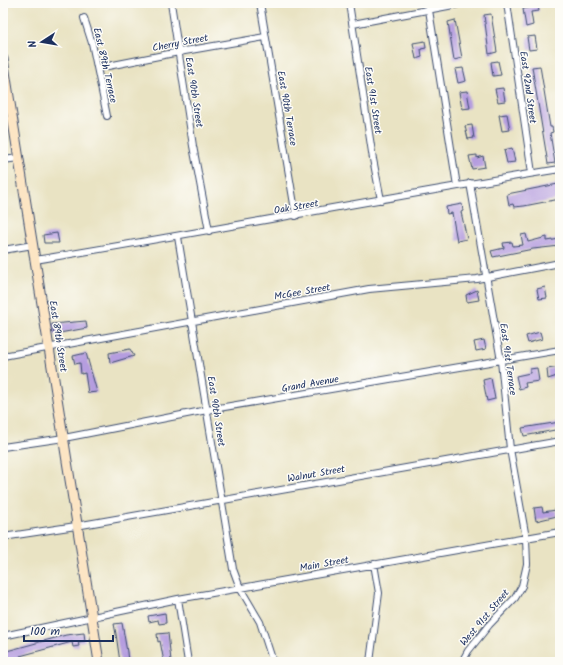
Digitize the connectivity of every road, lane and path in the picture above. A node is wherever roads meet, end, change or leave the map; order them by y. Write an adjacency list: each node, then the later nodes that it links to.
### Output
1 (171, 3): 10 (street, East 90th Street)
2 (260, 3): 9 (street, East 90th Terrace)
3 (349, 3): 8 (street, East 91st Street)
4 (464, 3): 6 (street)
5 (507, 3): 18 (street, East 92nd Street)
6 (429, 10): 8 (street); 20 (street)
7 (84, 18): 12 (street, East 89th Terrace)
8 (352, 24): 21 (street, East 91st Street)
9 (266, 37): 10 (street, Cherry Street); 22 (street, East 90th Terrace)
10 (179, 52): 12 (street, Cherry Street); 23 (street, East 90th Street)
11 (3, 59): 13 (street, East 89th Street)
12 (98, 68): 14 (street, East 89th Terrace)
13 (4, 75): 15 (street, East 89th Street)
14 (107, 116)
15 (19, 158): 16 (street); 25 (street, East 89th Street)
16 (3, 160)
17 (560, 168): 18 (street, Oak Street)
18 (532, 173): 19 (street, Oak Street)
19 (470, 183): 20 (street, Oak Street); 29 (street, East 91st Terrace)
20 (457, 186): 21 (street, Oak Street)
21 (381, 200): 22 (street, Oak Street)
22 (296, 216): 23 (street, Oak Street)
23 (209, 231): 24 (street, Oak Street)
24 (178, 237): 27 (street, Oak Street); 30 (street, East 90th Street)
25 (33, 245): 26 (street); 27 (street, East 89th Street)
26 (3, 250)
27 (35, 260): 31 (street, East 89th Street)
28 (560, 263): 29 (street, McGee Street)
29 (487, 277): 30 (street, McGee Street); 34 (street, East 91st Terrace)
30 (192, 322): 31 (street, McGee Street); 35 (street, East 90th Street)
31 (50, 349): 33 (street, McGee Street); 36 (street, East 89th Street)
32 (560, 350): 34 (street, Grand Avenue)
33 (3, 356)
34 (501, 361): 35 (street, Grand Avenue); 39 (street, East 91st Terrace)
35 (207, 410): 36 (street, Grand Avenue); 40 (street, East 90th Street)
36 (64, 438): 38 (street, Grand Avenue); 41 (street, East 89th Street)
37 (560, 441): 39 (street, Walnut Street)
38 (3, 447)
39 (510, 449): 40 (street, Walnut Street); 44 (street, East 91st Terrace)
40 (222, 500): 41 (street, Walnut Street); 46 (street, East 90th Street)
41 (76, 526): 43 (street, Walnut Street); 48 (street, East 89th Street)
42 (560, 532): 44 (street, Main Street)
43 (3, 537)
44 (526, 538): 45 (street, Main Street); 54 (street, West 91st Street)
45 (374, 564): 46 (street, Main Street); 53 (street)
46 (240, 588): 47 (street, Main Street); 52 (street, East 90th Street)
47 (178, 599): 48 (street, Main Street); 51 (street)
48 (92, 616): 49 (street, Main Street); 50 (street, East 89th Street)
49 (3, 636)
50 (99, 662)
51 (188, 662)
52 (273, 662)
53 (370, 662)
54 (462, 662)

